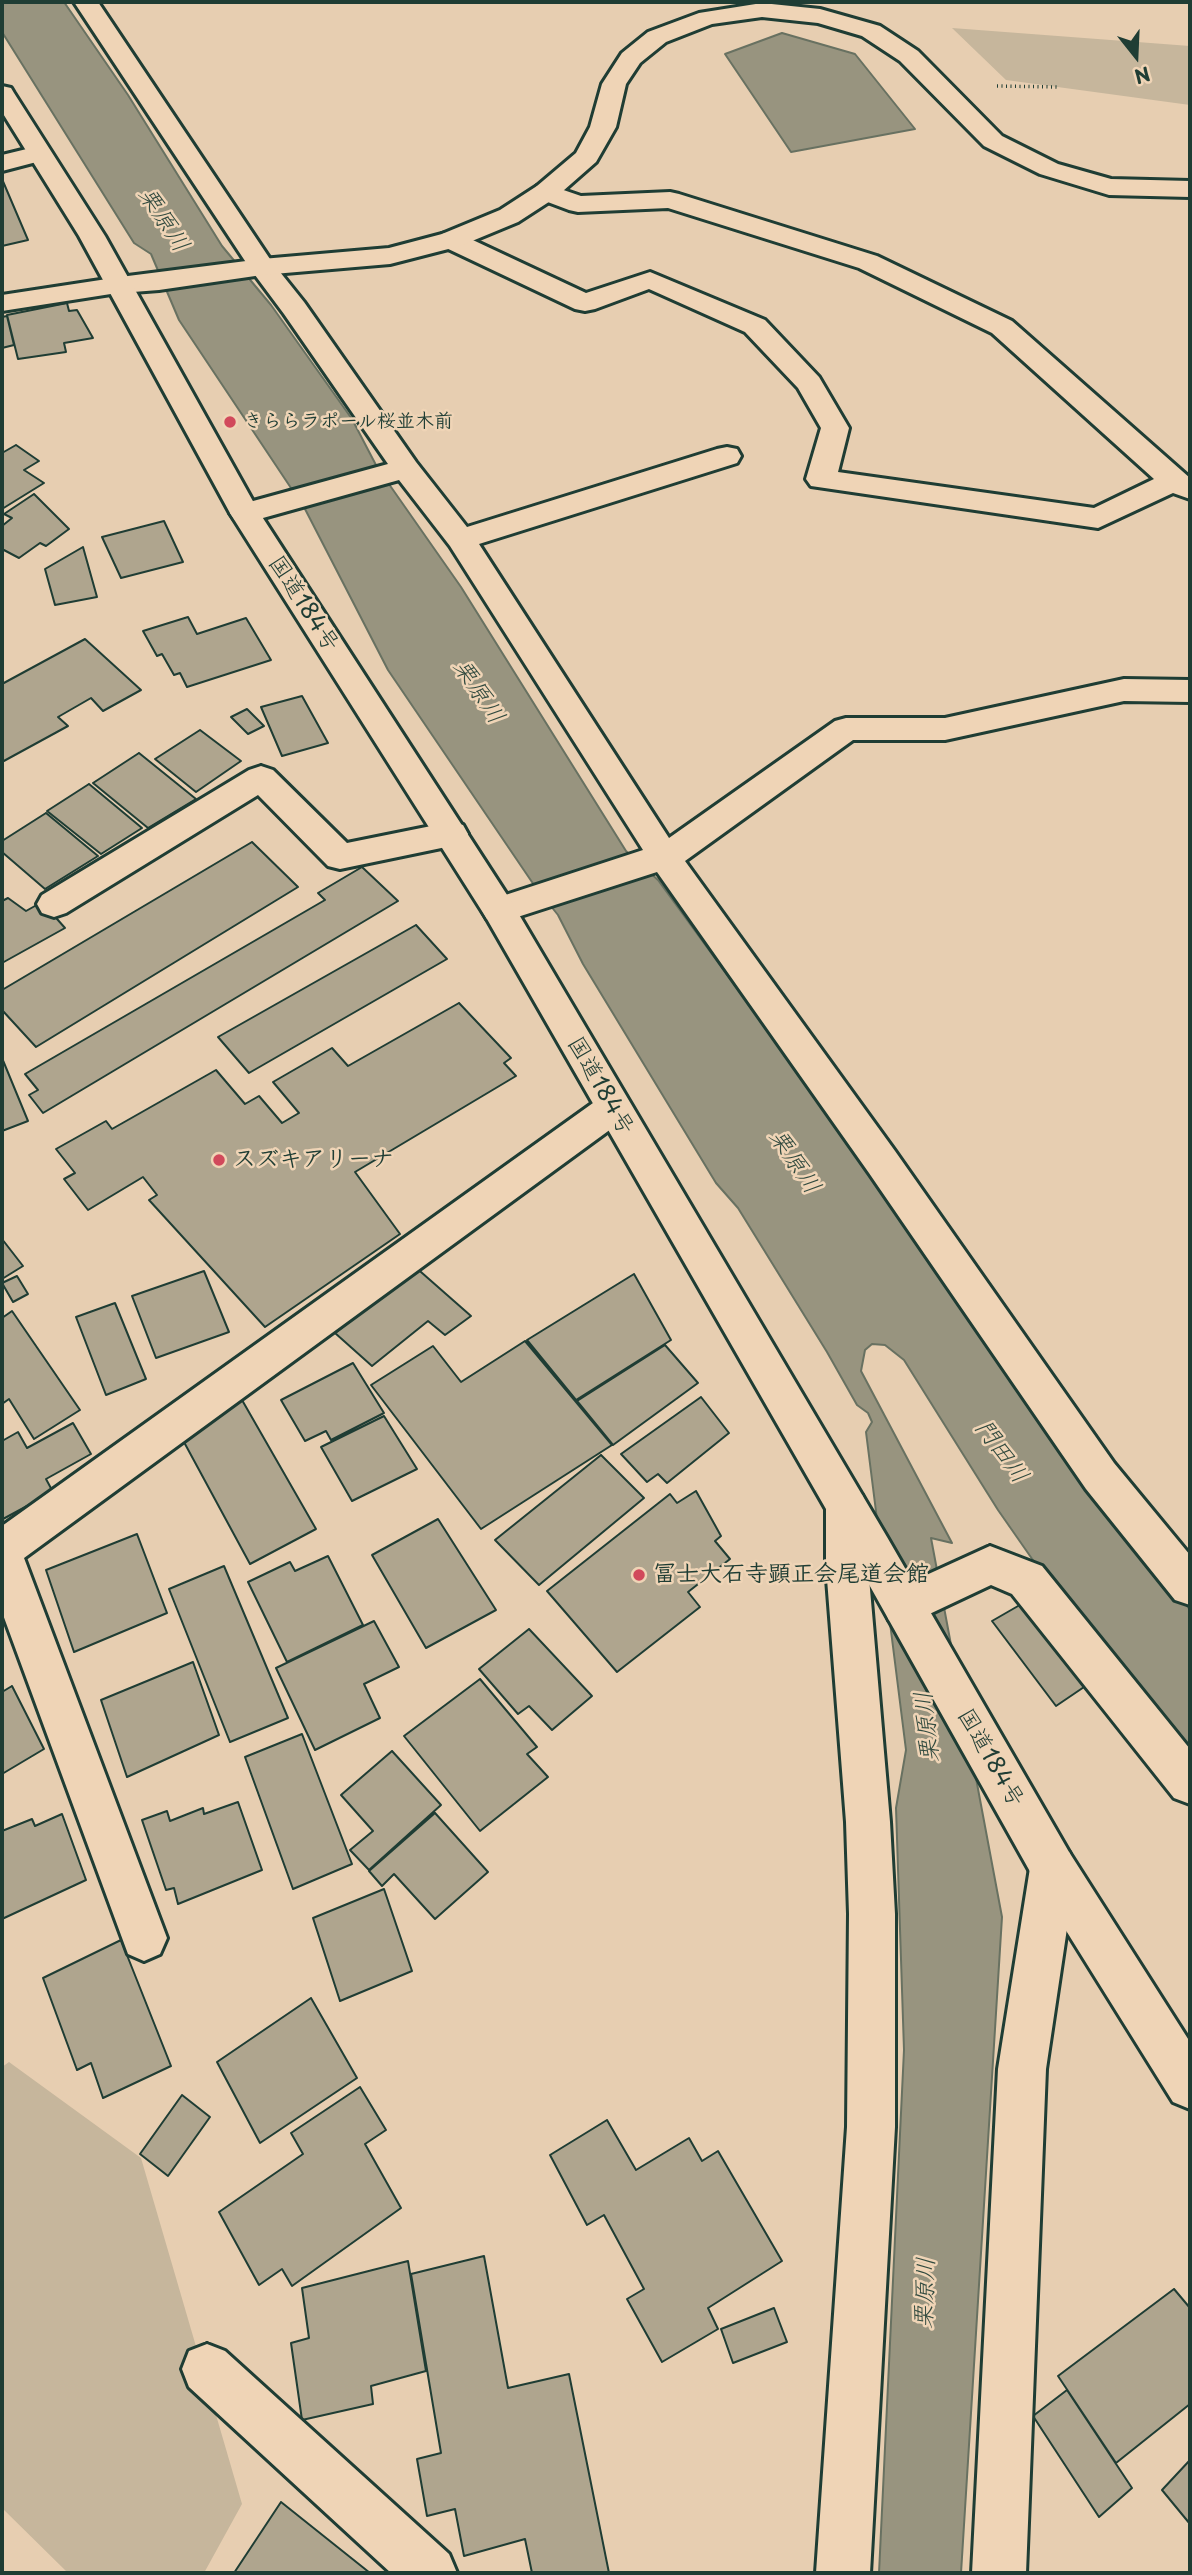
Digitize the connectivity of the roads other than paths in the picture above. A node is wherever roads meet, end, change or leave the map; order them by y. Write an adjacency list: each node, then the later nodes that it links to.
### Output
1 (86, 2): 8 (main road)
2 (2, 93): 3 (main road, 国道184号)
3 (39, 155): 4 (main road); 9 (main road, 国道184号)
4 (2, 163)
5 (1190, 188): 6 (main road)
6 (546, 192): 7 (main road); 13 (main road)
7 (451, 240): 8 (main road); 13 (main road)
8 (251, 269): 9 (main road); 12 (main road)
9 (120, 285): 10 (main road); 14 (main road, 国道184号)
10 (2, 303)
11 (727, 456): 15 (main road)
12 (393, 473): 14 (main road); 15 (main road)
13 (1182, 485)
14 (245, 513): 17 (main road, 国道184号)
15 (461, 539): 18 (main road)
16 (1190, 691): 18 (main road)
17 (451, 834): 19 (main road); 20 (main road, 国道184号)
18 (652, 861): 20 (main road); 25 (main road)
19 (54, 904)
20 (499, 910): 21 (main road, 国道184号)
21 (613, 1108): 22 (main road, 国道184号); 23 (main road)
22 (848, 1508): 26 (main road, 国道184号); 33 (main road)
23 (2, 1550)
24 (2, 1556): 29 (main road)
25 (1190, 1586)
26 (904, 1606): 27 (main road); 28 (main road, 国道184号)
27 (1190, 1783)
28 (1053, 1868): 30 (main road, 国道184号); 34 (main road)
29 (144, 1938)
30 (1190, 2085)
31 (207, 2369): 32 (main road)
32 (430, 2573)
33 (843, 2573)
34 (999, 2573)

